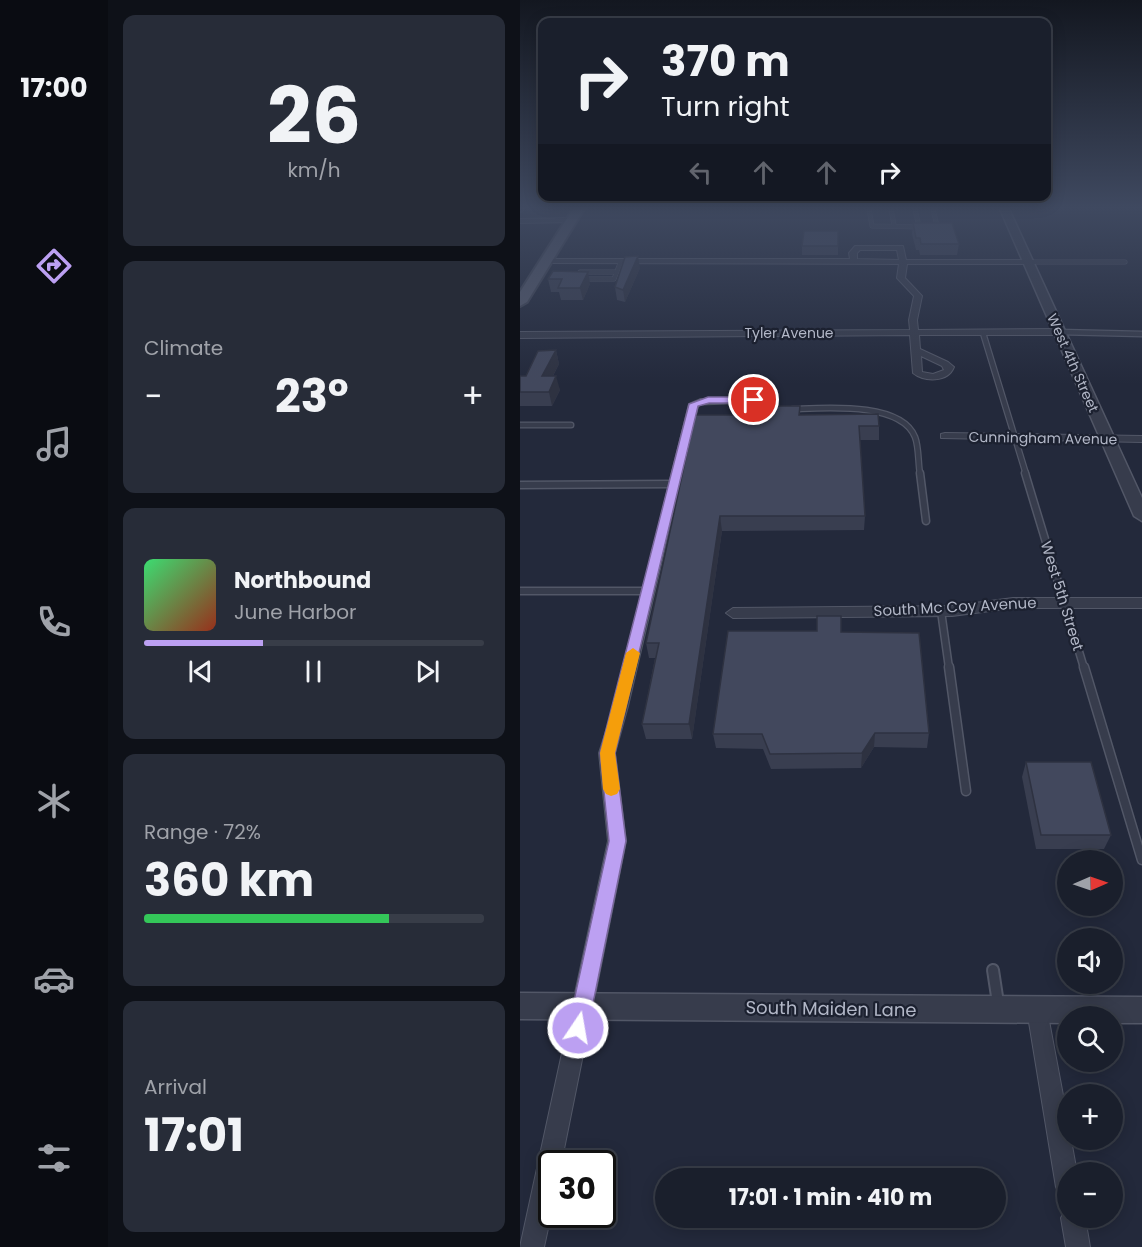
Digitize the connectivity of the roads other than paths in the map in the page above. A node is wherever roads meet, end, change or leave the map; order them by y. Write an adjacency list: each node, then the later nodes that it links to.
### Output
1 (546, 267): 8 (main road)
2 (581, 267): 8 (street)
3 (618, 267): 7 (lane)
4 (902, 267): 12 (street)
5 (1029, 267): 11 (street, West 4th Street)
6 (572, 272): 7 (lane)
7 (616, 272): 9 (lane)
8 (543, 273): 10 (main road)
9 (580, 279)
10 (520, 301)
11 (1059, 332): 13 (street, Tyler Avenue); 14 (lane); 24 (street, West 4th Street)
12 (914, 333): 13 (street, Tyler Avenue); 15 (street, Tyler Avenue); 16 (street)
13 (983, 333): 23 (lane, West 5th Street)
14 (1141, 334)
15 (520, 335)
16 (917, 351)
17 (701, 402): 18 (lane); 26 (street)
18 (770, 409)
19 (789, 410): 29 (lane)
20 (520, 425): 21 (lane)
21 (571, 425)
22 (945, 436): 23 (street, Cunningham Avenue)
23 (1015, 439): 24 (street, Cunningham Avenue); 32 (lane, West 5th Street)
24 (1107, 439): 25 (street, Cunningham Avenue); 28 (street, West 4th Street)
25 (1141, 439)
26 (673, 484): 27 (lane); 31 (street)
27 (520, 485)
28 (1141, 516)
29 (926, 521)
30 (520, 591): 31 (lane)
31 (649, 591): 40 (street)
32 (1064, 603): 33 (street, South Mc Coy Avenue); 34 (street, South Mc Coy Avenue); 37 (lane, West 5th Street)
33 (1141, 603)
34 (942, 611): 35 (street, South Mc Coy Avenue); 36 (lane)
35 (733, 613)
36 (966, 791)
37 (1141, 860)
38 (993, 970): 43 (lane)
39 (520, 1006): 40 (street, South Maiden Lane)
40 (583, 1006): 43 (street, South Maiden Lane); 46 (street)
41 (1037, 1010): 42 (street, South Maiden Lane); 43 (street, South Maiden Lane); 44 (street)
42 (1141, 1010)
43 (999, 1011)
44 (1064, 1162)
45 (1075, 1228): 47 (street)
46 (532, 1247)
47 (1078, 1247)

